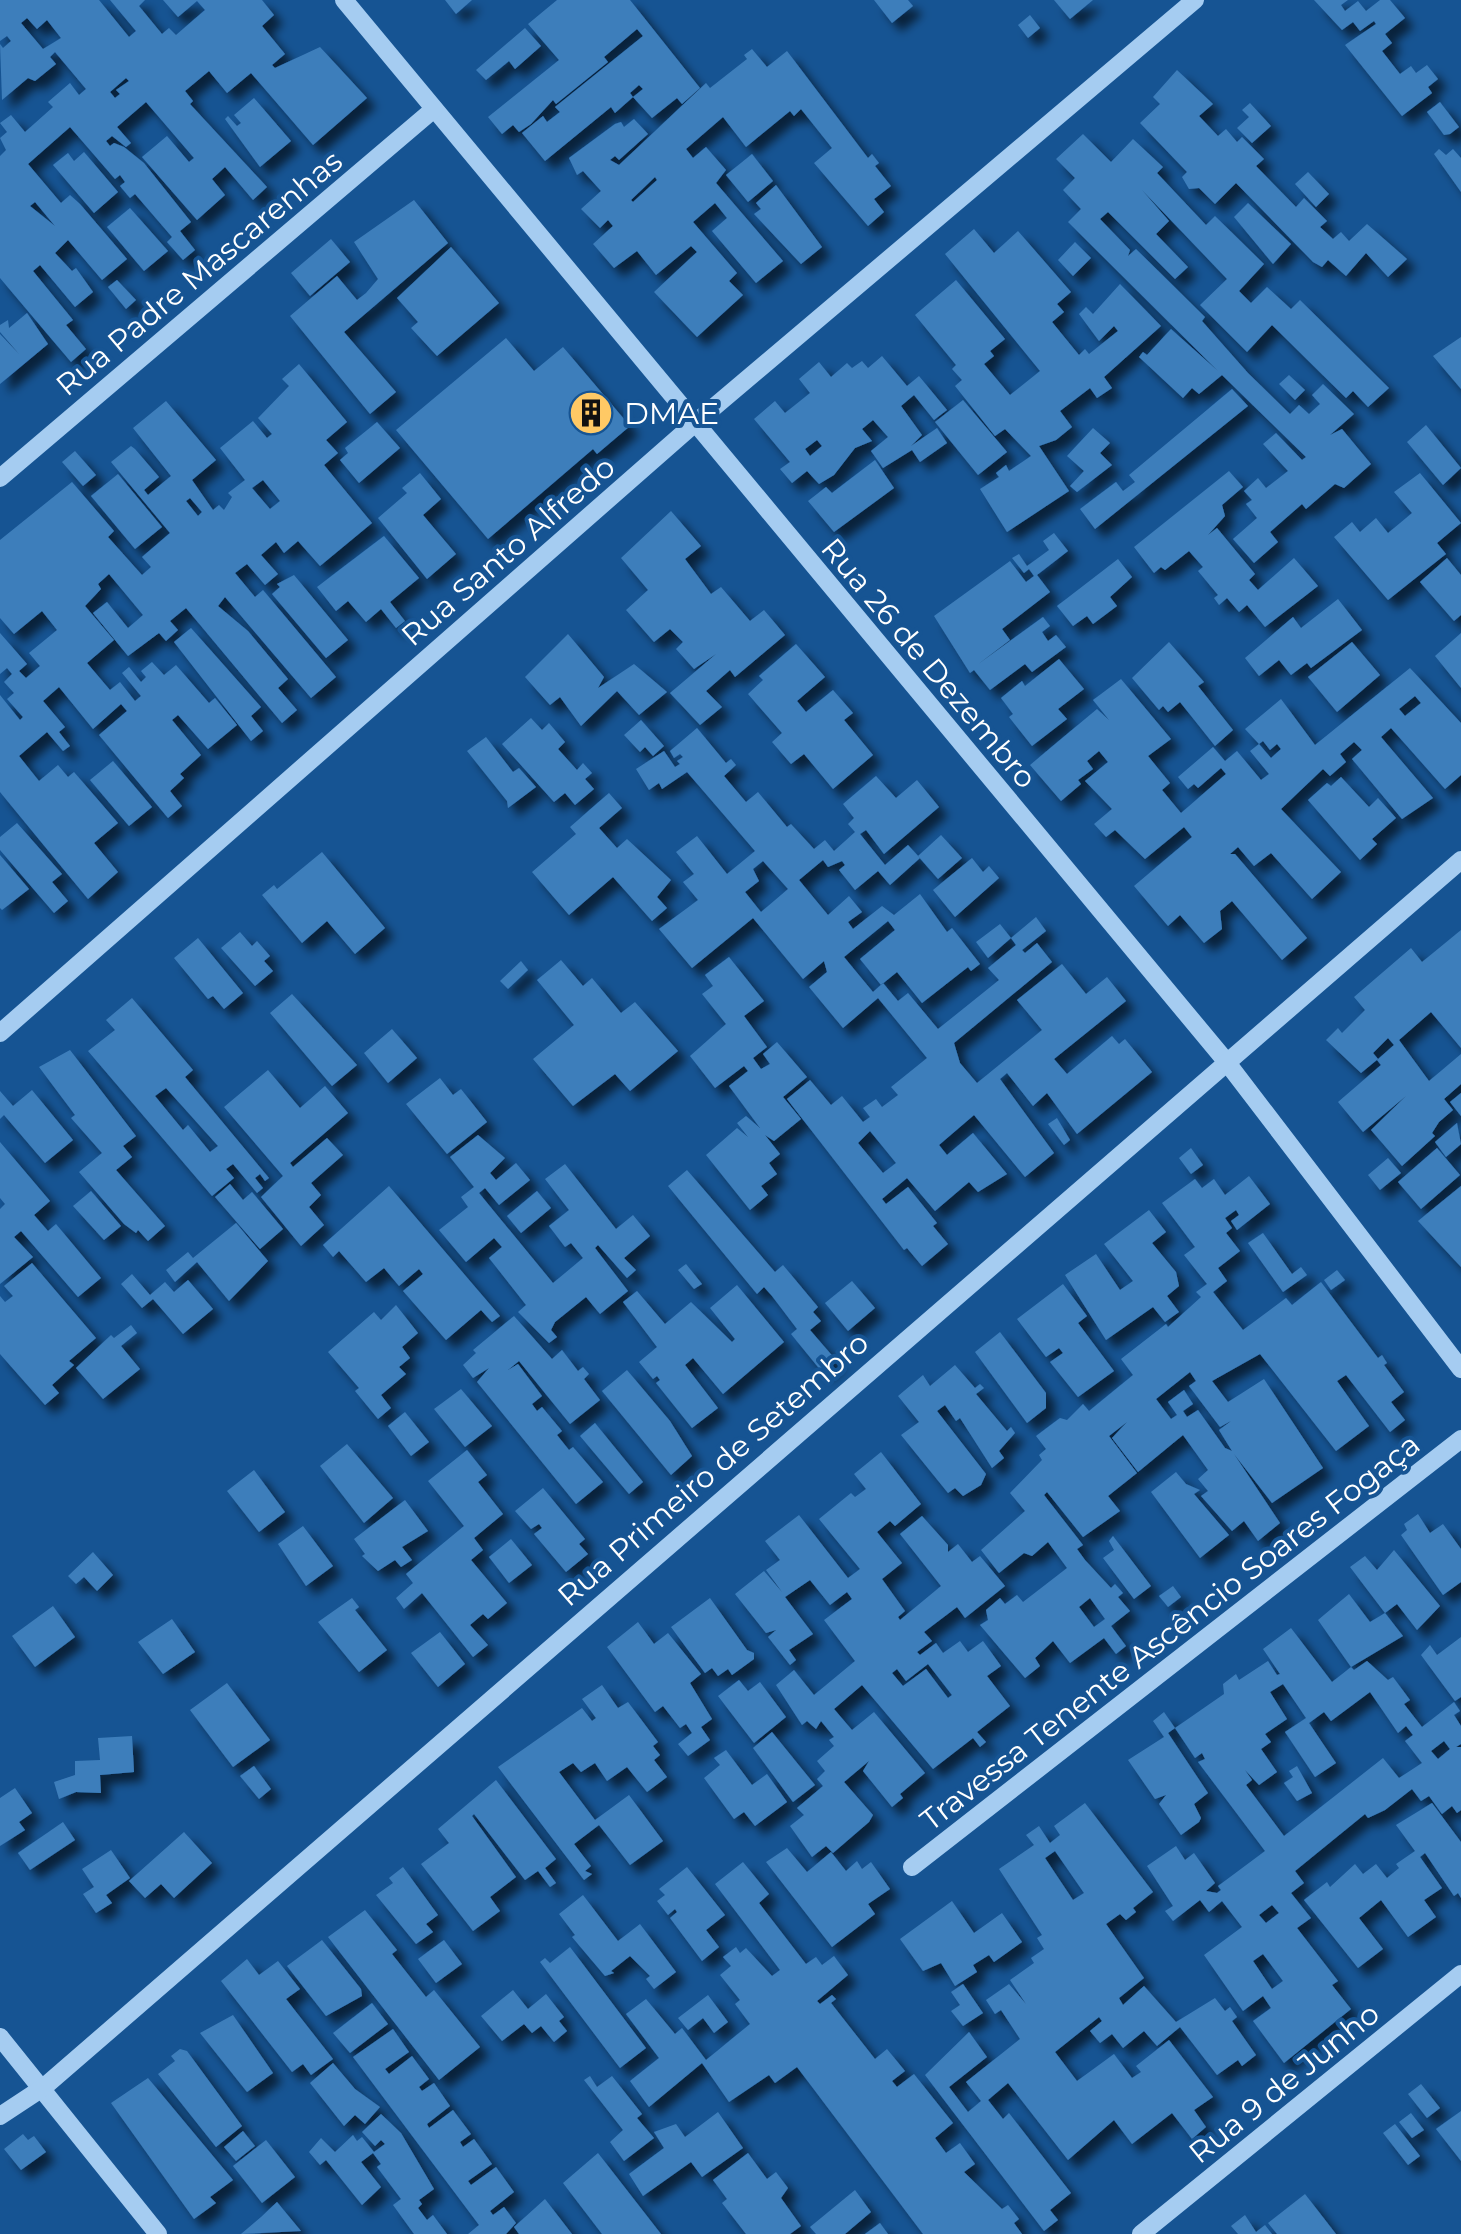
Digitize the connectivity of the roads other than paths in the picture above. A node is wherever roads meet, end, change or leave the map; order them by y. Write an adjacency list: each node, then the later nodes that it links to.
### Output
1 (344, 0): 3 (street, Rua 26 de Dezembro)
2 (1196, 0): 4 (street, Rua Santo Alfredo)
3 (434, 109): 4 (street, Rua 26 de Dezembro); 5 (street, Rua Padre Mascarenhas)
4 (694, 424): 7 (street, Rua Santo Alfredo); 8 (street, Rua 26 de Dezembro)
5 (0, 478)
6 (1461, 860): 8 (street, Rua Primeiro de Setembro)
7 (0, 1034)
8 (1224, 1060): 9 (street, Rua 26 de Dezembro); 14 (street, Rua Primeiro de Setembro)
9 (1461, 1369)
10 (1461, 1439): 11 (street, Travessa Tenente Ascêncio Soares Fogaça)
11 (912, 1867)
12 (1461, 1974): 17 (street, Rua 9 de Junho)
13 (0, 2037): 14 (street)
14 (44, 2087): 15 (street, Rua Primeiro de Setembro); 16 (street)
15 (0, 2116)
16 (158, 2234)
17 (1142, 2234)

